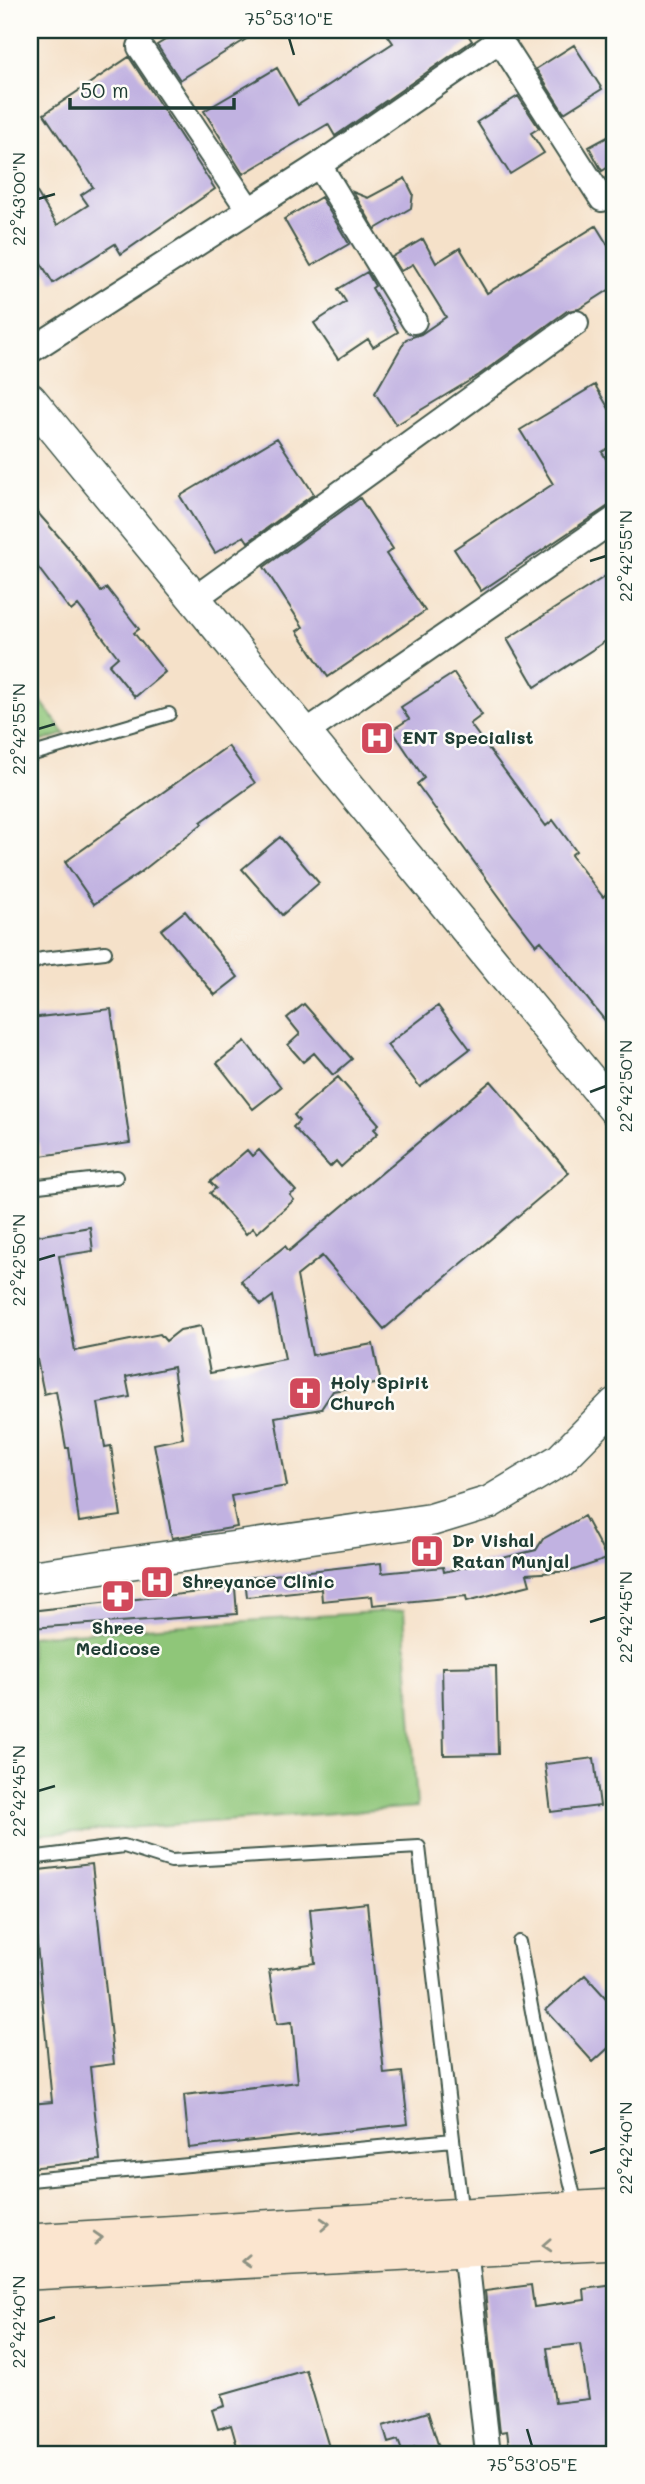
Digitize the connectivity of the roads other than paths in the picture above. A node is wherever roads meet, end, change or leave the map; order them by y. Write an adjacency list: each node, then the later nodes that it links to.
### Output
1 (141, 47): 4 (street)
2 (319, 165): 3 (street); 4 (street); 5 (street)
3 (602, 199)
4 (249, 210): 7 (street)
5 (414, 321)
6 (576, 323): 10 (street)
7 (30, 351)
8 (30, 399): 10 (street)
9 (615, 519): 12 (street)
10 (194, 598): 12 (street)
11 (169, 714): 13 (lane)
12 (305, 733): 16 (street)
13 (30, 755)
14 (105, 952): 15 (lane)
15 (30, 964)
16 (615, 1110)
17 (116, 1177): 18 (lane)
18 (30, 1186)
19 (615, 1404): 20 (street)
20 (30, 1577)
21 (30, 1858): 23 (lane)
22 (519, 1942): 26 (lane)
23 (453, 2140): 24 (lane); 27 (lane)
24 (30, 2180)
25 (615, 2207): 26 (main road)
26 (577, 2209): 27 (main road)
27 (463, 2233): 28 (main road, one-way to 27); 29 (main road, one-way to 27); 30 (main road, one-way to 30); 31 (street)
28 (615, 2241)
29 (30, 2242)
30 (30, 2272)
31 (488, 2454)

